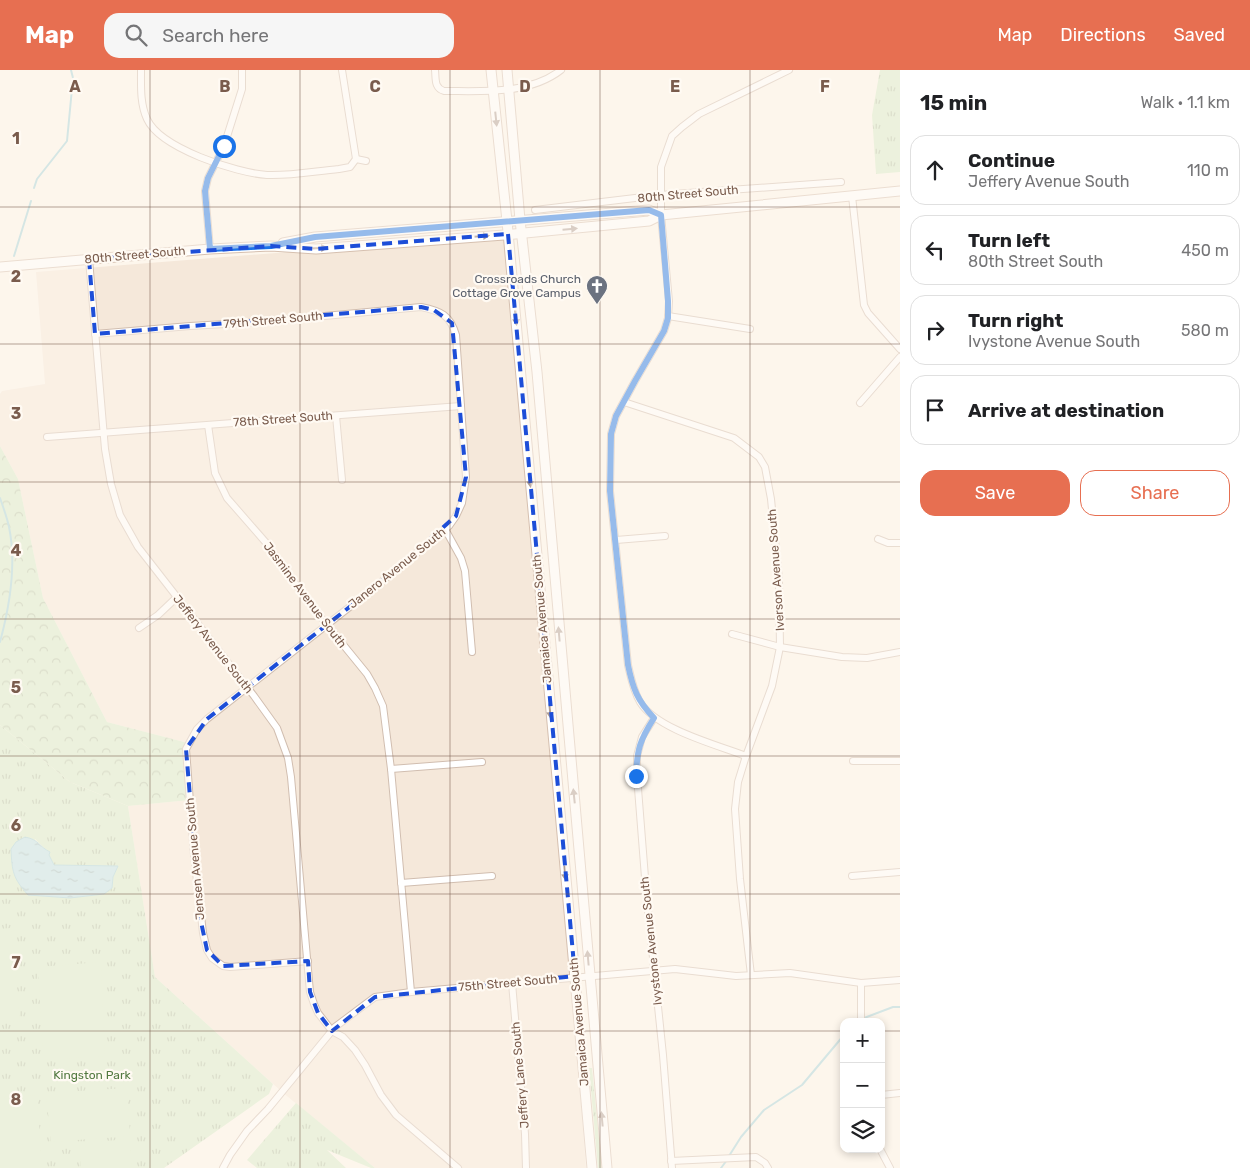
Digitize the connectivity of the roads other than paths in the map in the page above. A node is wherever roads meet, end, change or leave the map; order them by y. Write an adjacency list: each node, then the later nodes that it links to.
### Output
1 (141, 70): 13 (street)
2 (242, 70): 13 (street)
3 (342, 70): 11 (street)
4 (435, 70): 10 (street)
5 (491, 70): 10 (street, Jamaica Avenue South)
6 (507, 70): 9 (street, Jamaica Avenue South)
7 (561, 70): 9 (street)
8 (789, 70): 16 (street)
9 (508, 89): 10 (street); 20 (street, Jamaica Avenue South)
10 (494, 91): 21 (street, Jamaica Avenue South, one-way to 21)
11 (356, 159): 12 (street); 13 (street)
12 (366, 161)
13 (216, 163): 25 (street)
14 (841, 182): 16 (street, 80th Street South)
15 (900, 191): 17 (street, 80th Street South)
16 (660, 195): 18 (street, 80th Street South); 19 (street)
17 (852, 196): 19 (street, 80th Street South); 32 (street)
18 (535, 210)
19 (661, 215): 20 (street, 80th Street South); 22 (street, 80th Street South, one-way to 19); 28 (street)
20 (520, 220): 21 (street, 80th Street South); 22 (street, Jamaica Avenue South)
21 (507, 222): 23 (street, Jamaica Avenue South); 24 (street, 80th Street South)
22 (522, 233): 23 (street, 80th Street South); 69 (street, Jamaica Avenue South, one-way to 22)
23 (508, 234): 24 (street, 80th Street South, one-way to 23); 68 (street, Jamaica Avenue South, one-way to 68)
24 (271, 246): 25 (street, 80th Street South)
25 (210, 249): 26 (street, 80th Street South)
26 (89, 259): 27 (street, 80th Street South); 31 (street, Jeffery Avenue South)
27 (0, 267)
28 (668, 316): 30 (street); 34 (street)
29 (449, 318): 31 (street, 79th Street South); 36 (street, Janero Avenue South)
30 (750, 329)
31 (94, 334): 39 (street, Jeffery Avenue South)
32 (900, 349)
33 (900, 357): 35 (street)
34 (624, 402): 45 (street); 51 (street, Iverson Avenue South)
35 (860, 403)
36 (462, 406): 37 (street, 78th Street South); 42 (street, Janero Avenue South)
37 (336, 416): 38 (street, 78th Street South); 41 (street)
38 (208, 424): 39 (street, 78th Street South); 48 (street, Jasmine Avenue South)
39 (104, 433): 40 (street, 78th Street South); 47 (street, Jeffery Avenue South)
40 (47, 438)
41 (342, 480)
42 (445, 530): 48 (street, Janero Avenue South); 52 (street)
43 (665, 536): 45 (street)
44 (878, 538): 46 (street)
45 (616, 540): 55 (street)
46 (900, 543)
47 (177, 597): 49 (street); 54 (street, Jeffery Avenue South)
48 (326, 624): 54 (street, Janero Avenue South); 60 (street, Jasmine Avenue South)
49 (139, 628)
50 (732, 634): 51 (street)
51 (780, 647): 53 (street); 56 (street, Iverson Avenue South)
52 (472, 652)
53 (900, 652)
54 (247, 687): 65 (street, Jeffery Avenue South); 65 (street, Jensen Avenue South)
55 (654, 718): 56 (street); 66 (street, Ivystone Avenue South)
56 (746, 756): 67 (street, Iverson Avenue South)
57 (853, 761): 59 (street)
58 (482, 762): 60 (street)
59 (900, 762)
60 (392, 769): 64 (street, Jasmine Avenue South)
61 (900, 872): 63 (street)
62 (492, 876): 64 (street)
63 (852, 876)
64 (401, 883): 73 (street, Jasmine Avenue South)
65 (308, 960): 75 (street, Jeffery Avenue South)
66 (654, 971): 67 (street, 75th Street South); 69 (street, 75th Street South); 79 (street, Ivystone Avenue South)
67 (751, 975): 72 (street, 75th Street South)
68 (575, 976): 69 (street, 75th Street South); 71 (street, 75th Street South); 83 (street, Jamaica Avenue South)
69 (590, 976): 84 (street, Jamaica Avenue South, one-way to 69)
70 (900, 980): 72 (street, 75th Street South)
71 (512, 983): 73 (street, 75th Street South); 82 (street, Jeffery Lane South)
72 (861, 983): 74 (street)
73 (411, 992): 75 (street, 75th Street South)
74 (861, 1018)
75 (332, 1030): 80 (street, 75th Street South); 81 (street)
76 (900, 1093): 77 (street)
77 (885, 1095)
78 (882, 1153): 86 (street)
79 (672, 1165): 85 (street)
80 (223, 1168)
81 (458, 1168)
82 (526, 1168)
83 (592, 1168)
84 (606, 1168)
85 (768, 1168)
86 (890, 1168)

